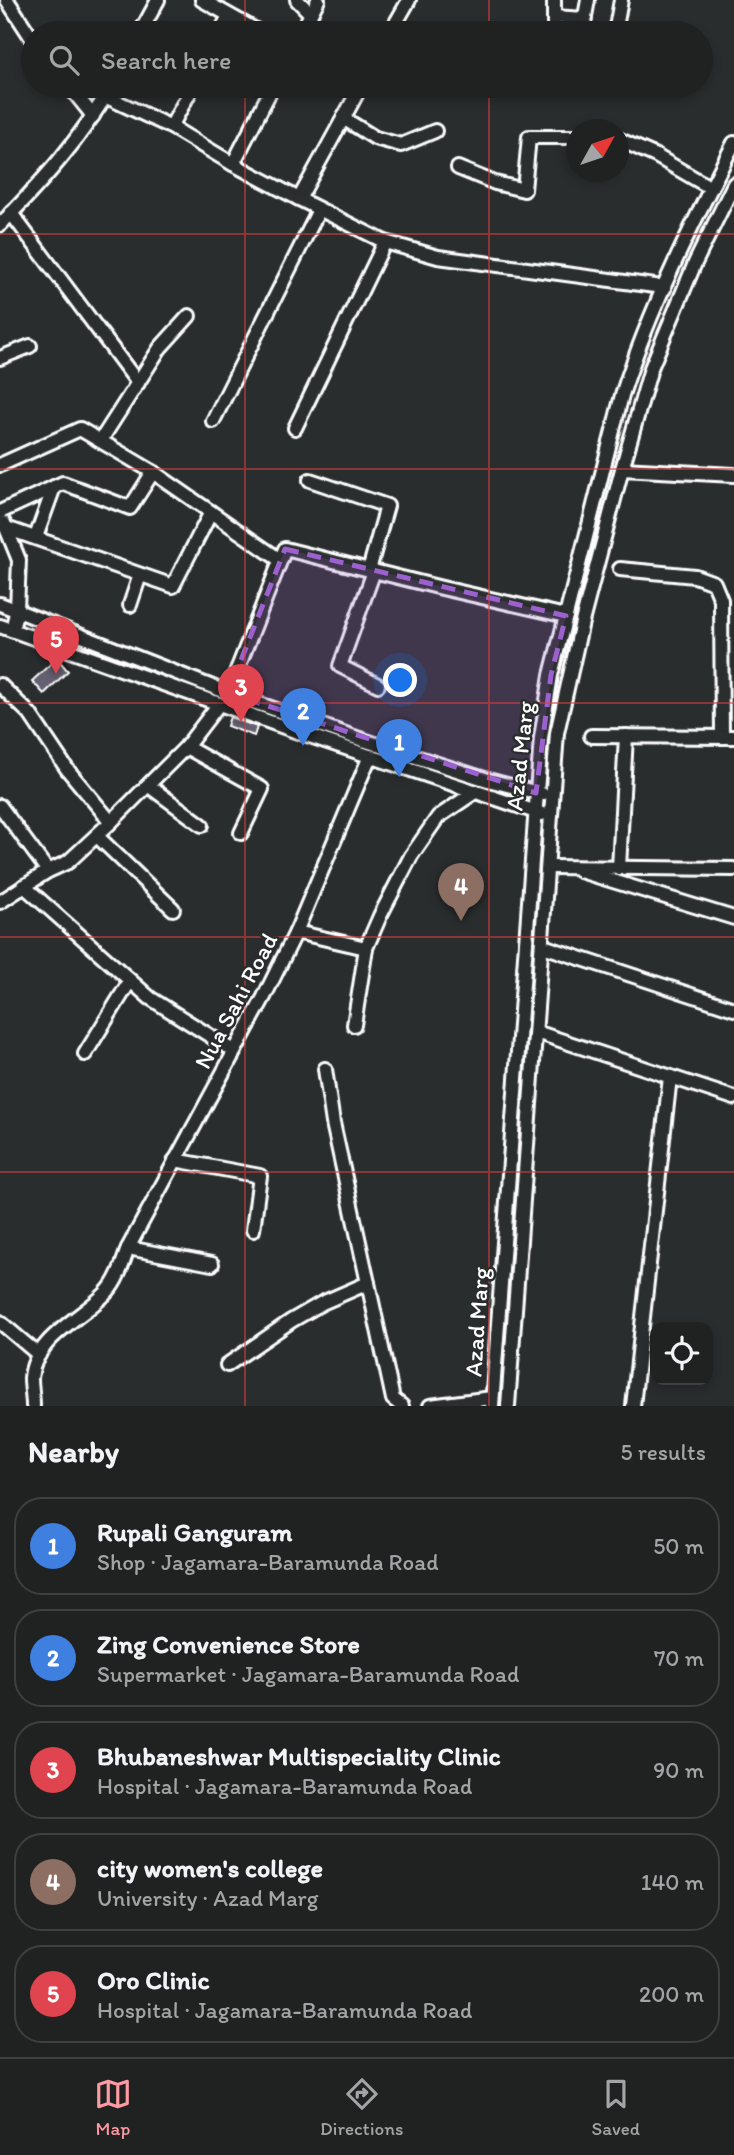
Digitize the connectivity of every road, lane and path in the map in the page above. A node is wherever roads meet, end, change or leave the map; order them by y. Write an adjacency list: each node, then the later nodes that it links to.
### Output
1 (7, 0): 19 (street)
2 (158, 0): 13 (street)
3 (202, 0): 11 (street)
4 (297, 0): 10 (street)
5 (318, 0): 10 (street)
6 (409, 0): 17 (street)
7 (554, 0): 12 (street)
8 (587, 0): 12 (street)
9 (621, 0): 18 (street)
10 (311, 14): 16 (street)
11 (229, 16): 14 (street); 15 (street)
12 (585, 19)
13 (146, 21)
14 (226, 21)
15 (238, 21)
16 (307, 21)
17 (397, 21)
18 (617, 21)
19 (21, 22)
20 (79, 98): 26 (street)
21 (104, 98): 26 (street)
22 (120, 98): 28 (street)
23 (187, 98): 28 (street)
24 (268, 98): 33 (street)
25 (354, 98): 27 (street)
26 (93, 116): 39 (street)
27 (343, 118): 29 (street); 37 (street)
28 (172, 127): 33 (street)
29 (435, 131)
30 (566, 136): 34 (street)
31 (734, 143): 36 (street, Azad Marg)
32 (629, 144): 36 (street)
33 (233, 164): 37 (street)
34 (458, 168)
35 (734, 184): 51 (street, Azad Marg)
36 (711, 188): 42 (street, Azad Marg)
37 (299, 199): 38 (street)
38 (319, 211): 41 (street); 47 (street)
39 (11, 213): 40 (street); 46 (street)
40 (0, 225)
41 (385, 242): 42 (street); 48 (street)
42 (664, 289): 67 (street, Azad Marg)
43 (189, 316): 46 (street)
44 (30, 346): 45 (street)
45 (0, 358)
46 (138, 383): 49 (street)
47 (213, 421)
48 (295, 428)
49 (101, 440): 50 (street); 52 (street)
50 (0, 465)
51 (622, 469): 53 (street); 81 (street, Azad Marg)
52 (153, 472): 55 (street); 56 (street)
53 (734, 475)
54 (310, 480): 62 (street)
55 (54, 487): 57 (street); 59 (street)
56 (211, 512): 60 (street); 63 (street)
57 (0, 513): 58 (street)
58 (6, 528): 59 (street); 66 (street)
59 (36, 537): 63 (street)
60 (280, 560): 62 (street); 71 (street)
61 (620, 569): 75 (street)
62 (372, 571): 67 (street); 70 (street)
63 (140, 575): 65 (street)
64 (0, 604): 66 (street)
65 (130, 605)
66 (17, 609): 68 (street); 71 (street)
67 (566, 616): 80 (street, Azad Marg)
68 (6, 628): 72 (street)
69 (0, 685): 85 (street)
70 (378, 685)
71 (228, 692): 80 (street)
72 (219, 704): 76 (street); 77 (street)
73 (591, 736): 74 (street)
74 (626, 736): 75 (street); 91 (street)
75 (728, 737)
76 (186, 747): 78 (street); 87 (street)
77 (370, 756): 79 (street); 98 (street)
78 (149, 786): 85 (street); 86 (street)
79 (475, 792): 83 (street); 100 (street)
80 (536, 793): 81 (street); 83 (street, Azad Marg)
81 (552, 797): 84 (street, Azad Marg)
82 (0, 806): 93 (street)
83 (534, 813): 84 (street); 118 (street, Azad Marg)
84 (551, 817): 89 (street, Azad Marg)
85 (111, 822): 88 (street)
86 (202, 825)
87 (241, 833)
88 (97, 836): 93 (street); 96 (street)
89 (549, 867): 90 (street); 99 (street, Azad Marg)
90 (566, 867): 91 (street); 97 (street)
91 (620, 867): 92 (street)
92 (734, 869)
93 (48, 871): 94 (street)
94 (24, 886): 95 (street); 101 (street)
95 (0, 902)
96 (173, 909)
97 (734, 918)
98 (296, 932): 100 (street, Nua Sahi Road); 105 (street, Nua Sahi Road)
99 (543, 946): 102 (street); 104 (street, Azad Marg)
100 (366, 948): 103 (street)
101 (130, 981): 105 (street); 106 (street)
102 (734, 1009)
103 (354, 1025)
104 (536, 1032): 108 (street); 122 (street, Azad Marg)
105 (234, 1051): 110 (street, Nua Sahi Road)
106 (85, 1054)
107 (325, 1069): 114 (street)
108 (670, 1077): 109 (street); 123 (street)
109 (734, 1098)
110 (174, 1160): 111 (street); 112 (street, Nua Sahi Road)
111 (253, 1230)
112 (128, 1248): 113 (street); 116 (street, Nua Sahi Road)
113 (212, 1264)
114 (368, 1283): 117 (street); 120 (street)
115 (0, 1322): 116 (street)
116 (39, 1355): 119 (street)
117 (227, 1365)
118 (492, 1402): 121 (street)
119 (33, 1406)
120 (402, 1406)
121 (430, 1406)
122 (508, 1406)
123 (633, 1406)

